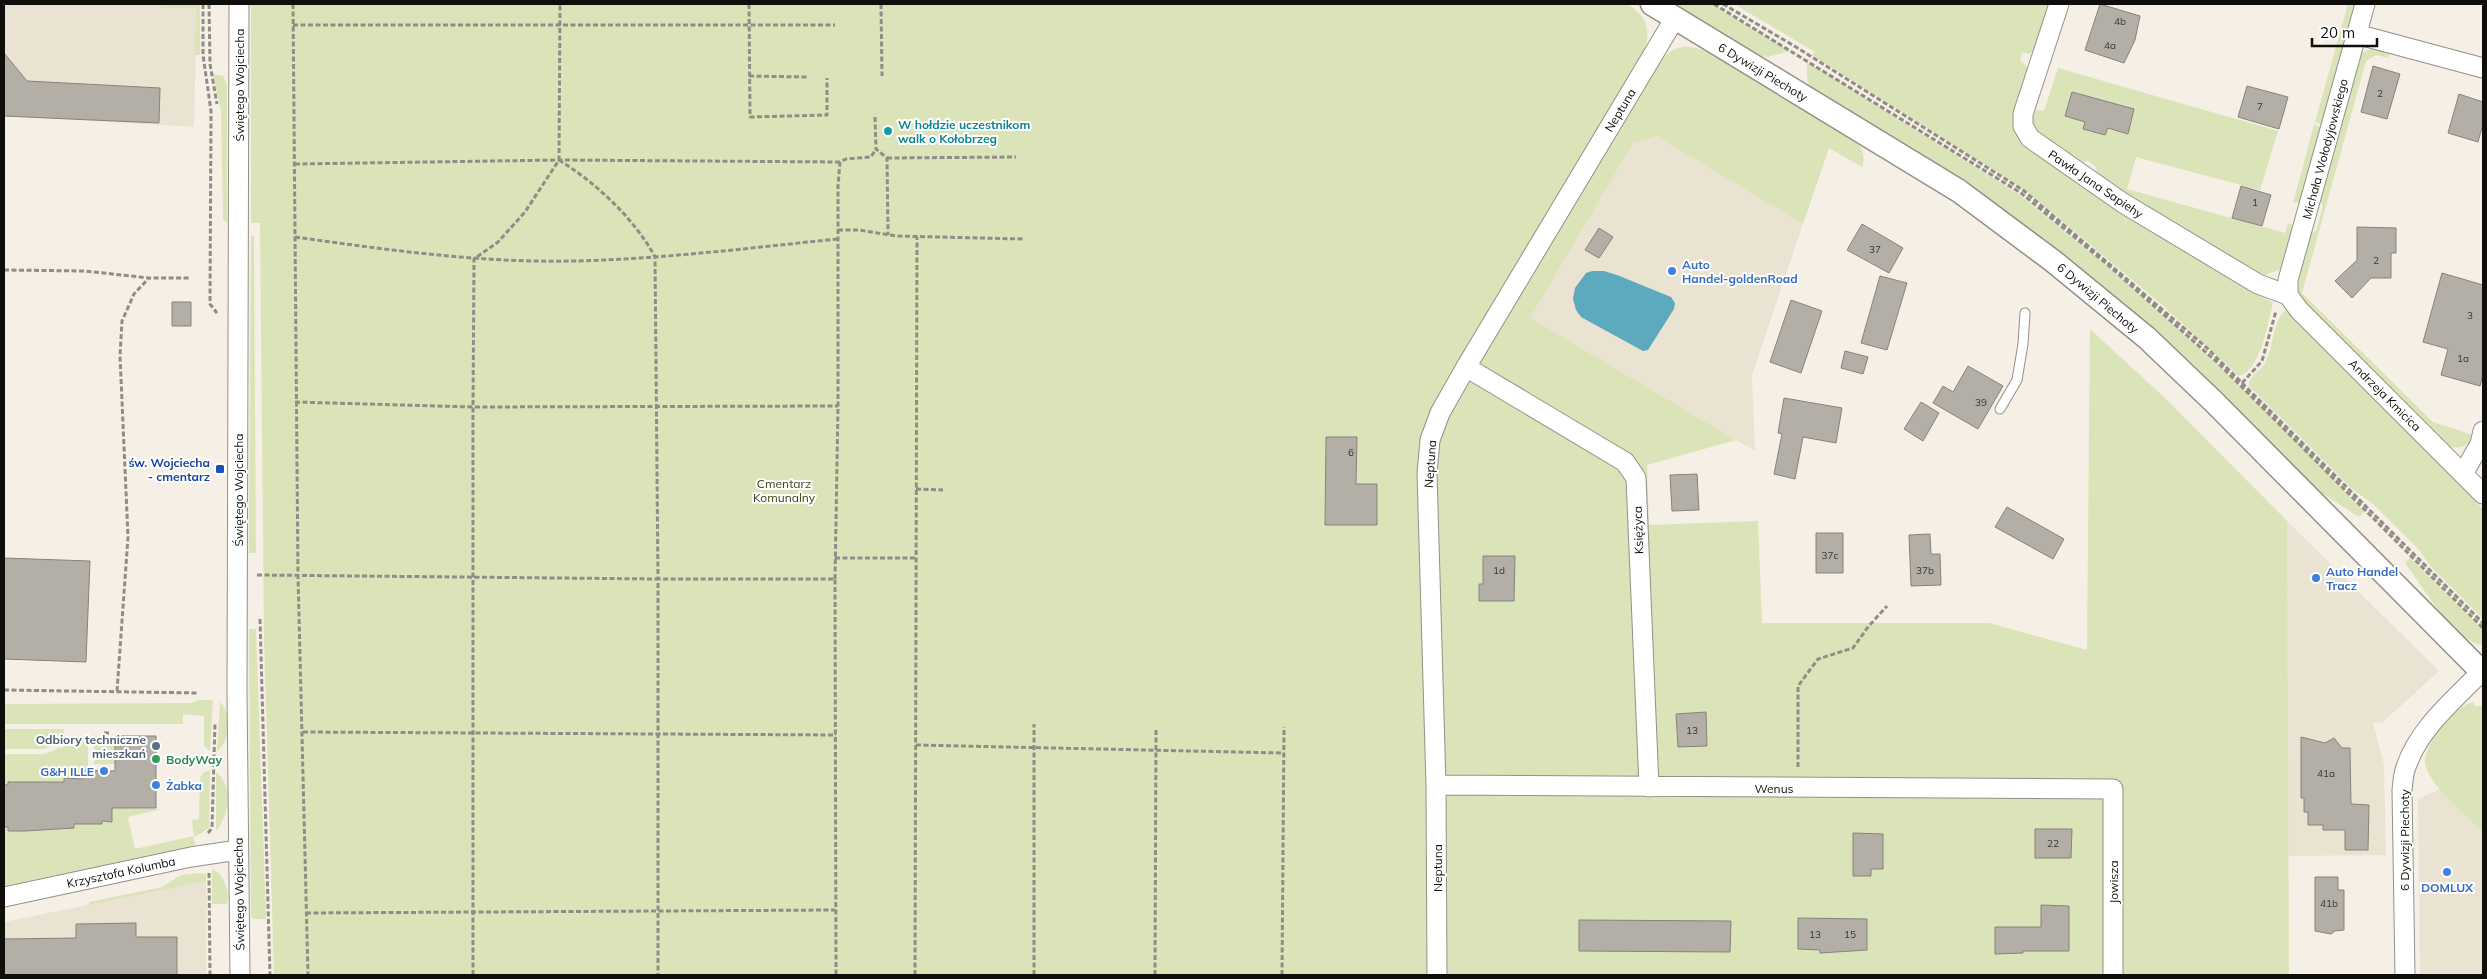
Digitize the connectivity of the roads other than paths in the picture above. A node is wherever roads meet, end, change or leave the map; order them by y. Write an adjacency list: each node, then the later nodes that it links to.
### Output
1 (239, 4): 19 (street, Świętego Wojciecha)
2 (1652, 4): 5 (street, 6 Dywizji Piechoty)
3 (2059, 4): 8 (street, Pawła Jana Sapiehy)
4 (2365, 4): 6 (street, Michała Wołodyjowskiego)
5 (1675, 18): 10 (street, Neptuna); 15 (street, 6 Dywizji Piechoty)
6 (2356, 34): 7 (street); 8 (street, Michała Wołodyjowskiego)
7 (2483, 68)
8 (2288, 295): 13 (street, Andrzeja Kmicica)
9 (2025, 313): 11 (lane)
10 (1466, 367): 16 (street, Neptuna); 17 (street, Księżyca)
11 (2000, 409)
12 (2483, 431): 13 (street)
13 (2463, 474): 14 (street, Andrzeja Kmicica)
14 (2483, 494)
15 (2483, 672): 24 (street, 6 Dywizji Piechoty)
16 (1436, 785): 17 (street, Wenus); 22 (street, Neptuna)
17 (1649, 787): 18 (street, Wenus)
18 (2113, 789): 23 (street, Jowisza)
19 (238, 850): 20 (street, Krzysztofa Kolumba); 21 (street, Świętego Wojciecha)
20 (4, 897)
21 (240, 975)
22 (1438, 975)
23 (2113, 975)
24 (2405, 975)

